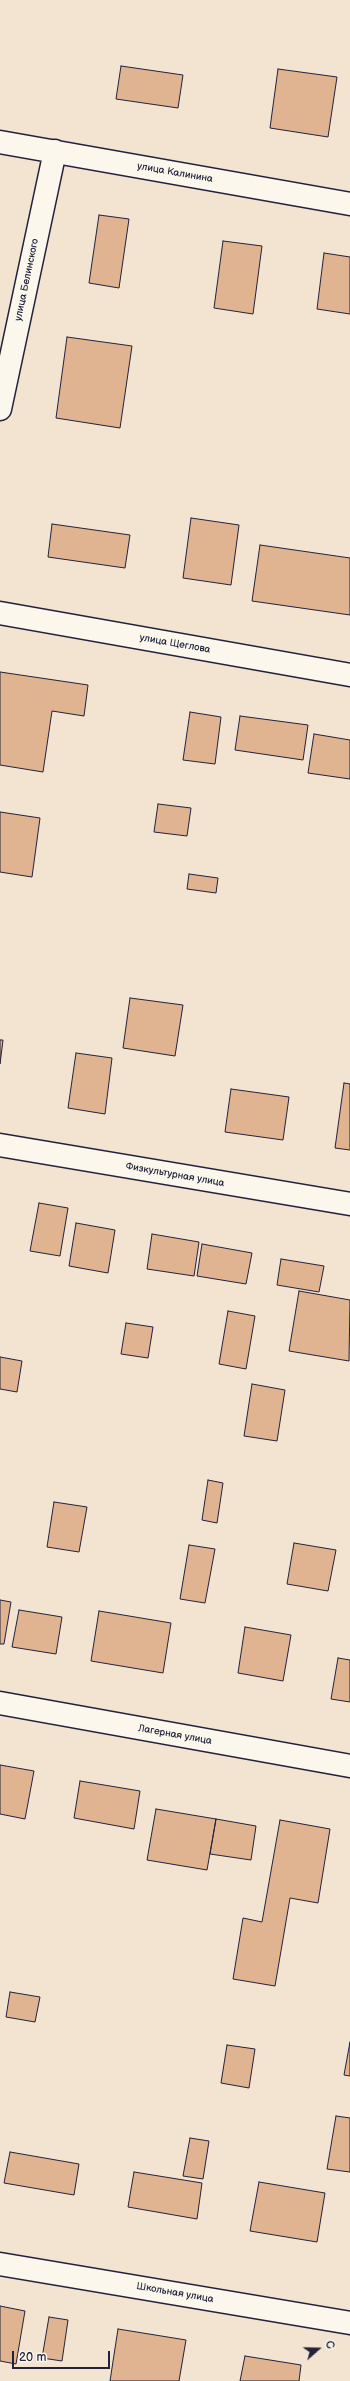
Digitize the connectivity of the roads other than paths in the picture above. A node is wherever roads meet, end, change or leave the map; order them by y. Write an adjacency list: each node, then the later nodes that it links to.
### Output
1 (0, 142): 2 (street, улица Калинина)
2 (55, 151): 3 (street, улица Калинина); 4 (street, улица Белинского)
3 (350, 204)
4 (0, 410)
5 (0, 613): 6 (street, улица Щеглова)
6 (350, 675)
7 (0, 1145): 8 (street, Физкультурная улица)
8 (350, 1204)
9 (0, 1703): 10 (street, Лагерная улица)
10 (350, 1766)
11 (0, 2264): 12 (street, Школьная улица)
12 (350, 2323)

